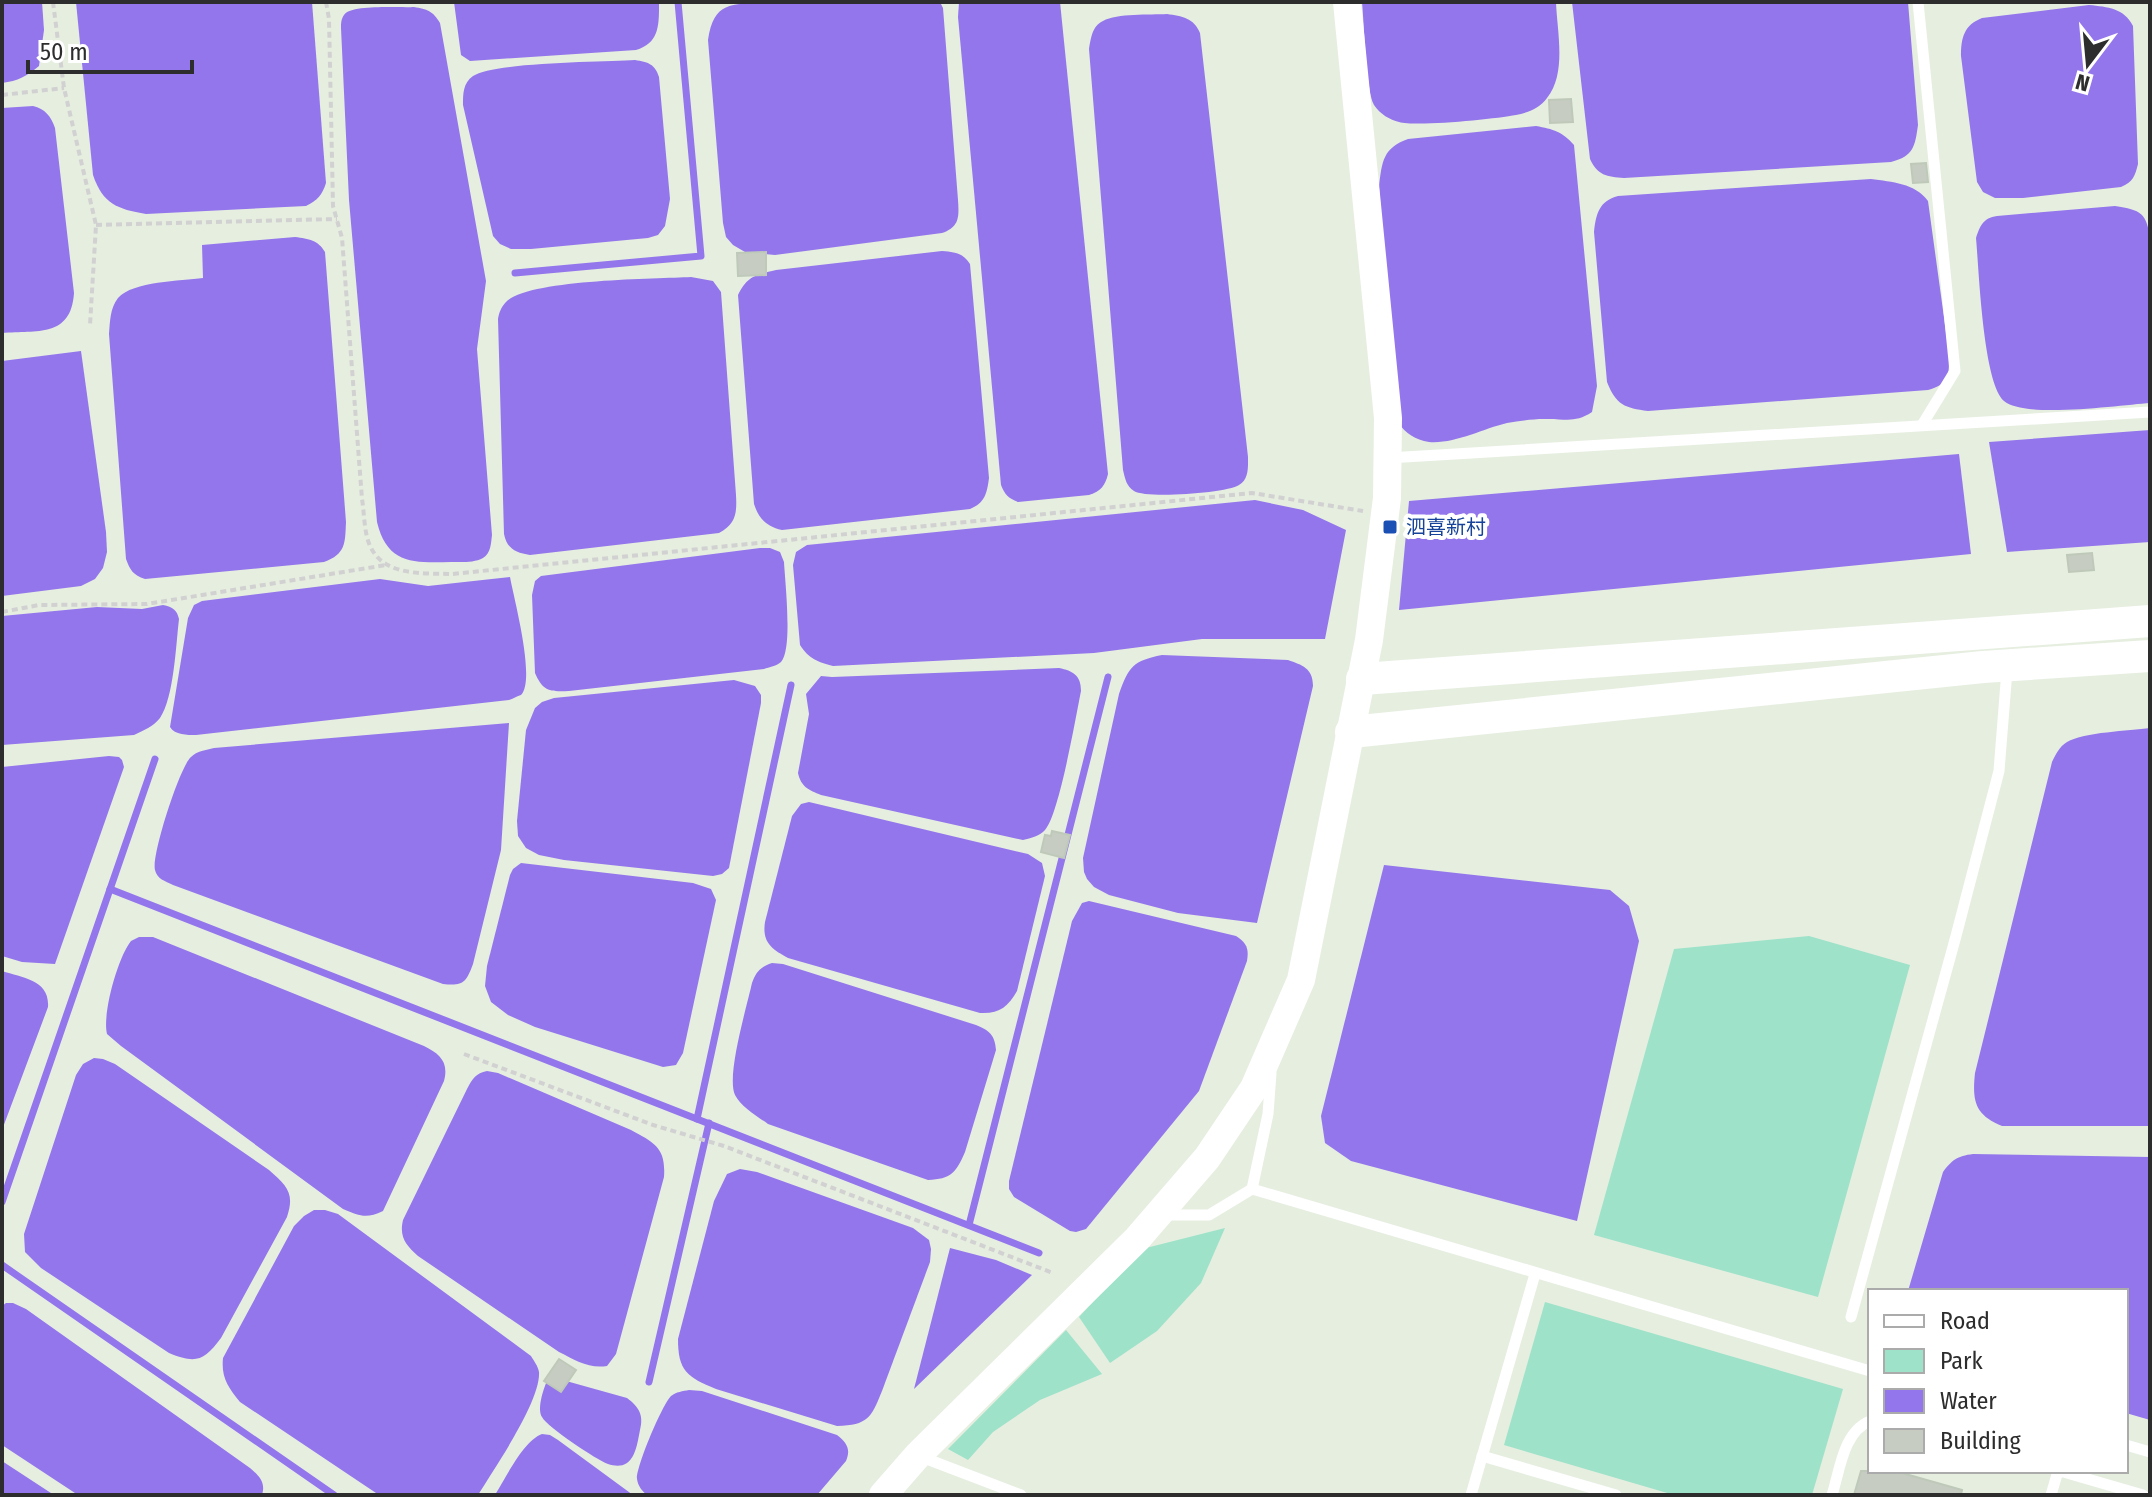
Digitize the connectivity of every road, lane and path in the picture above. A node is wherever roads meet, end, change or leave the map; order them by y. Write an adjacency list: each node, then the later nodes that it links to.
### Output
1 (53, 2): 5 (path)
2 (326, 2): 7 (path)
3 (1347, 2): 12 (street)
4 (1918, 2): 11 (lane)
5 (64, 88): 6 (path); 8 (path)
6 (2, 95)
7 (337, 219): 8 (path); 14 (path)
8 (96, 225): 9 (path)
9 (90, 325)
10 (2150, 412): 11 (lane)
11 (1922, 425): 12 (lane)
12 (1387, 458): 13 (street)
13 (1385, 515): 14 (path); 19 (street)
14 (386, 565): 15 (path)
15 (2, 612)
16 (2150, 621): 19 (main road)
17 (2150, 656): 18 (main road)
18 (2008, 666): 20 (main road); 27 (lane)
19 (1362, 679): 20 (street)
20 (1351, 732): 21 (street)
21 (1273, 1044): 23 (lane); 24 (street)
22 (464, 1054): 25 (path)
23 (1252, 1189): 24 (lane); 26 (lane)
24 (1158, 1215): 32 (street)
25 (1053, 1273)
26 (1535, 1274): 28 (lane); 33 (lane)
27 (1851, 1317)
28 (1868, 1370)
29 (1868, 1422): 40 (lane)
30 (2128, 1446): 31 (lane)
31 (2150, 1452)
32 (918, 1455): 36 (street); 37 (lane)
33 (1482, 1456): 38 (lane); 39 (lane)
34 (2058, 1473): 41 (lane)
35 (2066, 1473): 42 (lane)
36 (883, 1495)
37 (1021, 1495)
38 (1471, 1495)
39 (1616, 1495)
40 (1832, 1495)
41 (2051, 1495)
42 (2143, 1495)

